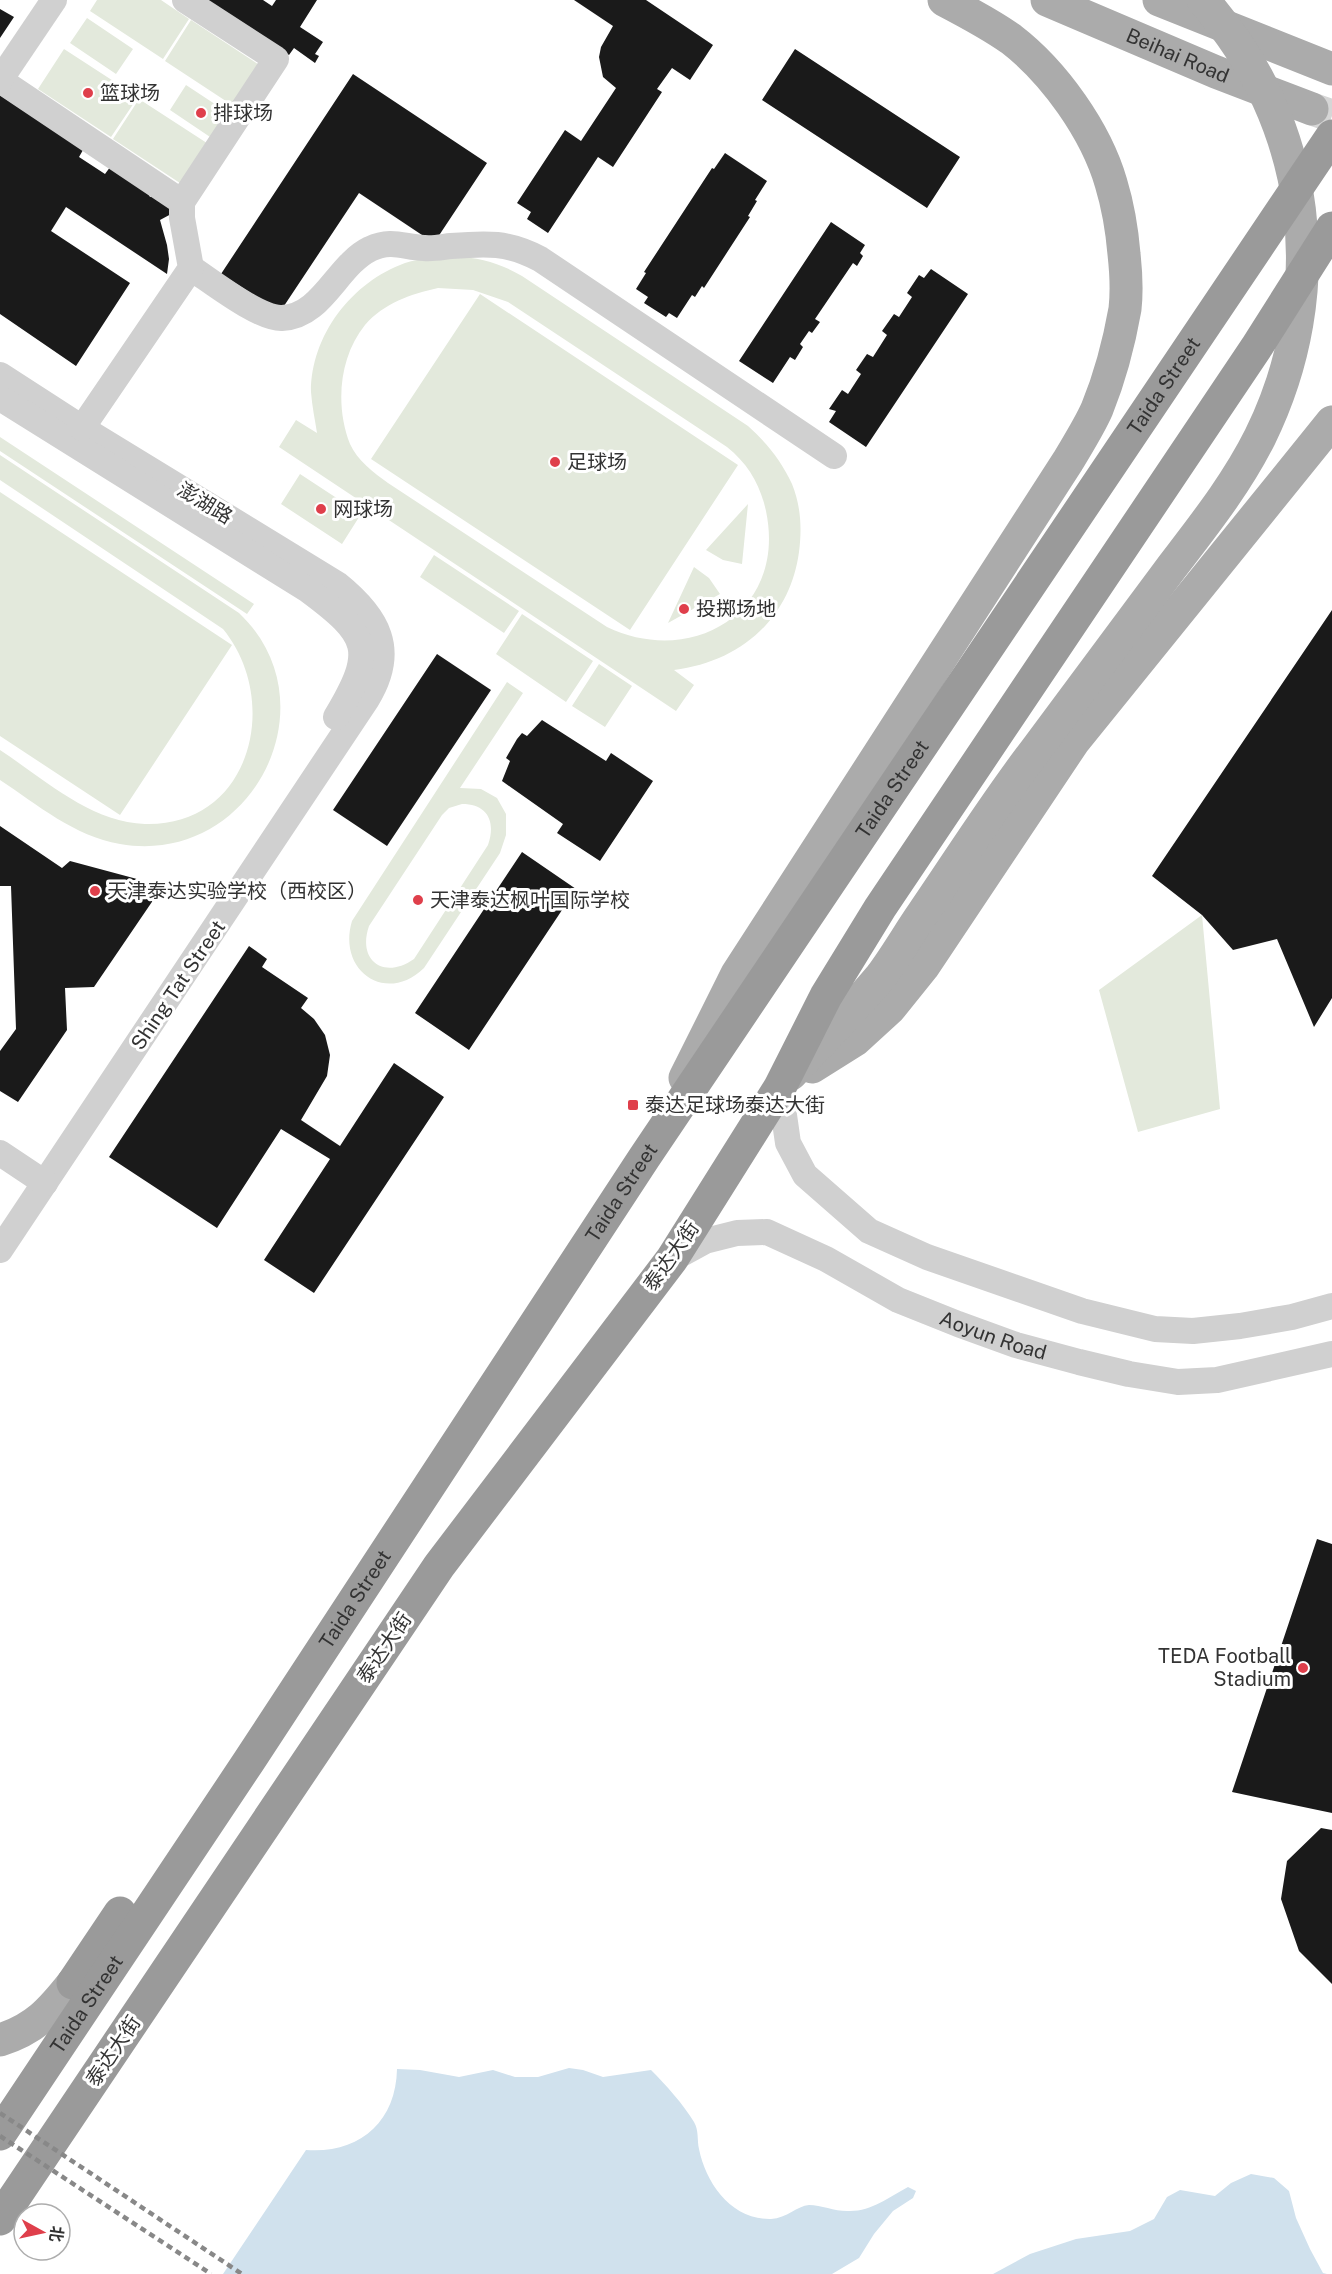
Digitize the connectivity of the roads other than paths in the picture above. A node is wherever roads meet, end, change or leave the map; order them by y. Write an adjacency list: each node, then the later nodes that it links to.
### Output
1 (54, 0): 8 (street)
2 (185, 0): 11 (street)
3 (944, 0): 22 (main road)
4 (1047, 0): 9 (main road, Beihai Road)
5 (1158, 0): 7 (main road)
6 (1203, 0): 20 (main road)
7 (1332, 69)
8 (0, 80): 11 (street)
9 (1312, 109)
10 (1332, 136): 22 (highway, Taida Street)
11 (182, 202): 13 (street)
12 (1332, 228): 20 (highway)
13 (191, 268): 17 (street); 18 (street)
14 (0, 375): 17 (street, 澎湖路)
15 (0, 398): 19 (street, 澎湖路)
16 (1332, 422): 20 (main road)
17 (82, 428): 19 (street, 澎湖路)
18 (834, 456)
19 (373, 653): 23 (street, Shing Tat Street)
20 (780, 1087): 26 (highway, 泰达大街); 27 (street)
21 (0, 1153): 23 (street)
22 (644, 1158): 29 (highway, Taida Street)
23 (39, 1179): 24 (street, Shing Tat Street); 25 (street, Shing Tat Street)
24 (0, 1225)
25 (0, 1250)
26 (672, 1259): 28 (street, Aoyun Road); 33 (highway, 泰达大街)
27 (1332, 1306)
28 (1332, 1354)
29 (249, 1761): 30 (highway); 32 (highway, Taida Street)
30 (73, 1983): 31 (main road)
31 (0, 2040)
32 (0, 2134)
33 (0, 2219)

